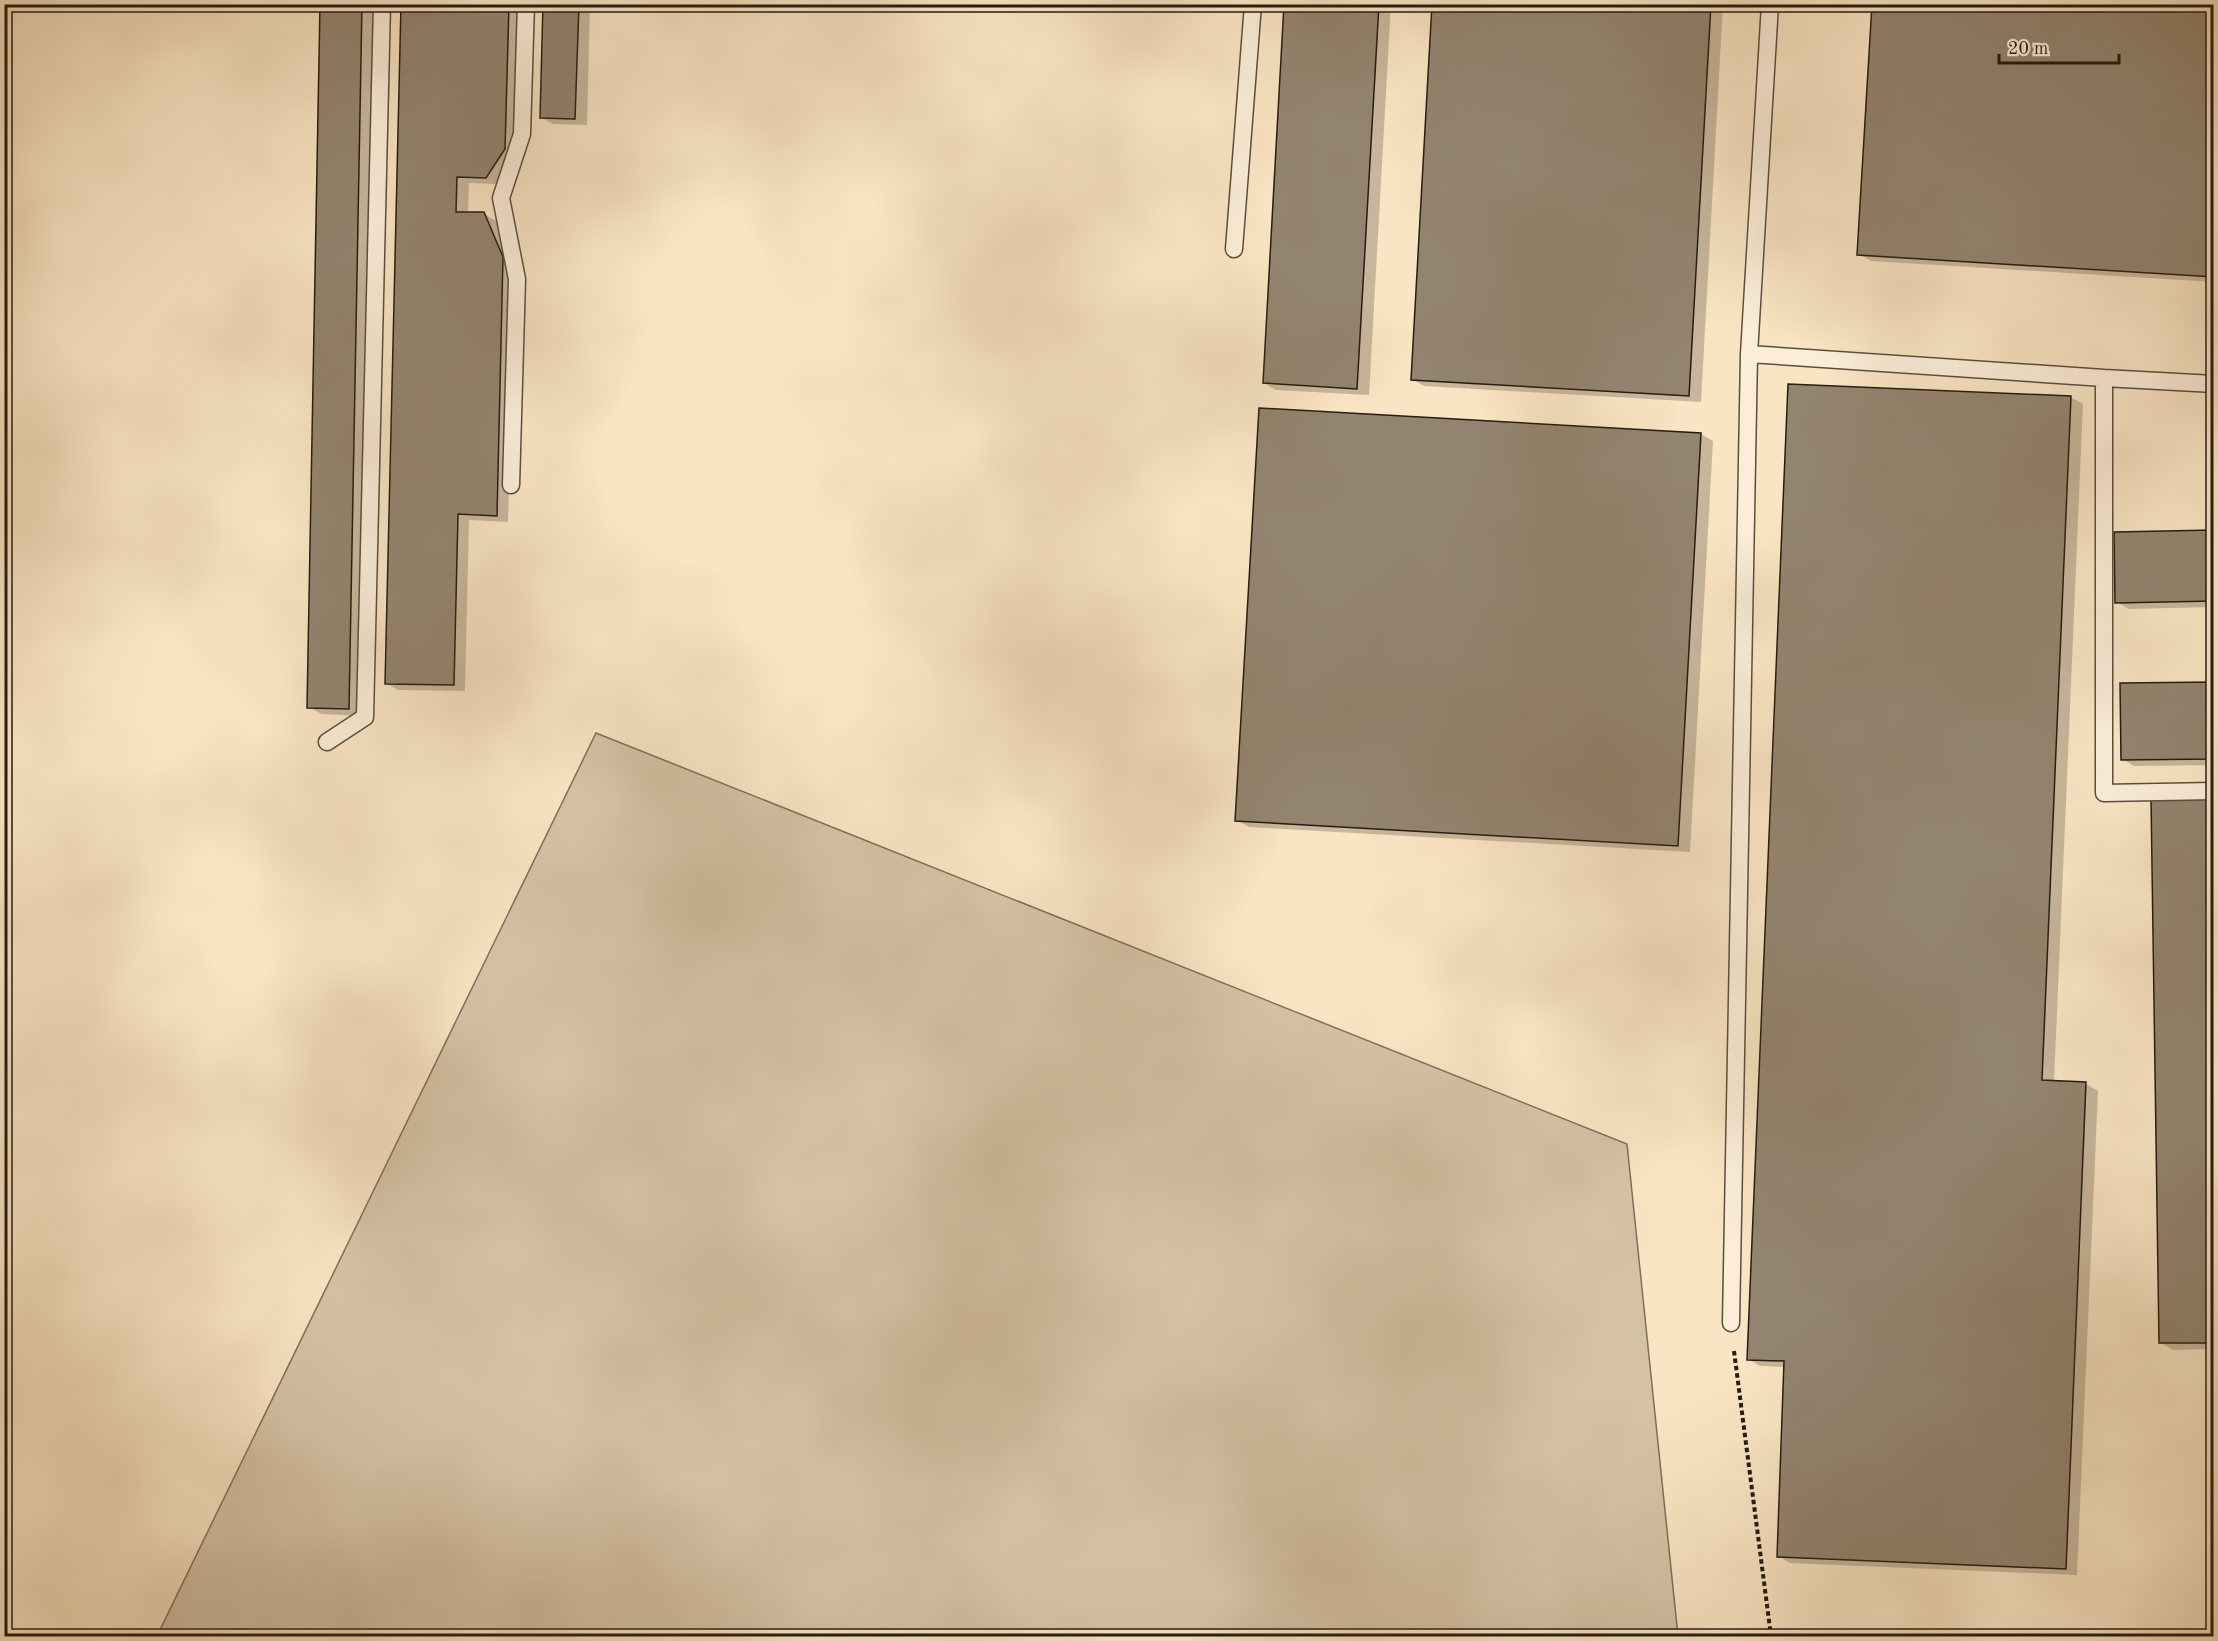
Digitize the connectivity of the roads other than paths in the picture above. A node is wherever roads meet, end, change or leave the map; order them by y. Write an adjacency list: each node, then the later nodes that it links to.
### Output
1 (382, 4): 10 (lane)
2 (526, 4): 9 (lane)
3 (1253, 4): 5 (lane)
4 (1770, 4): 6 (lane)
5 (1234, 249)
6 (1749, 354): 7 (lane); 12 (lane)
7 (2104, 378): 8 (lane); 11 (lane)
8 (2214, 384)
9 (511, 485)
10 (327, 742)
11 (2214, 791)
12 (1731, 1323)

